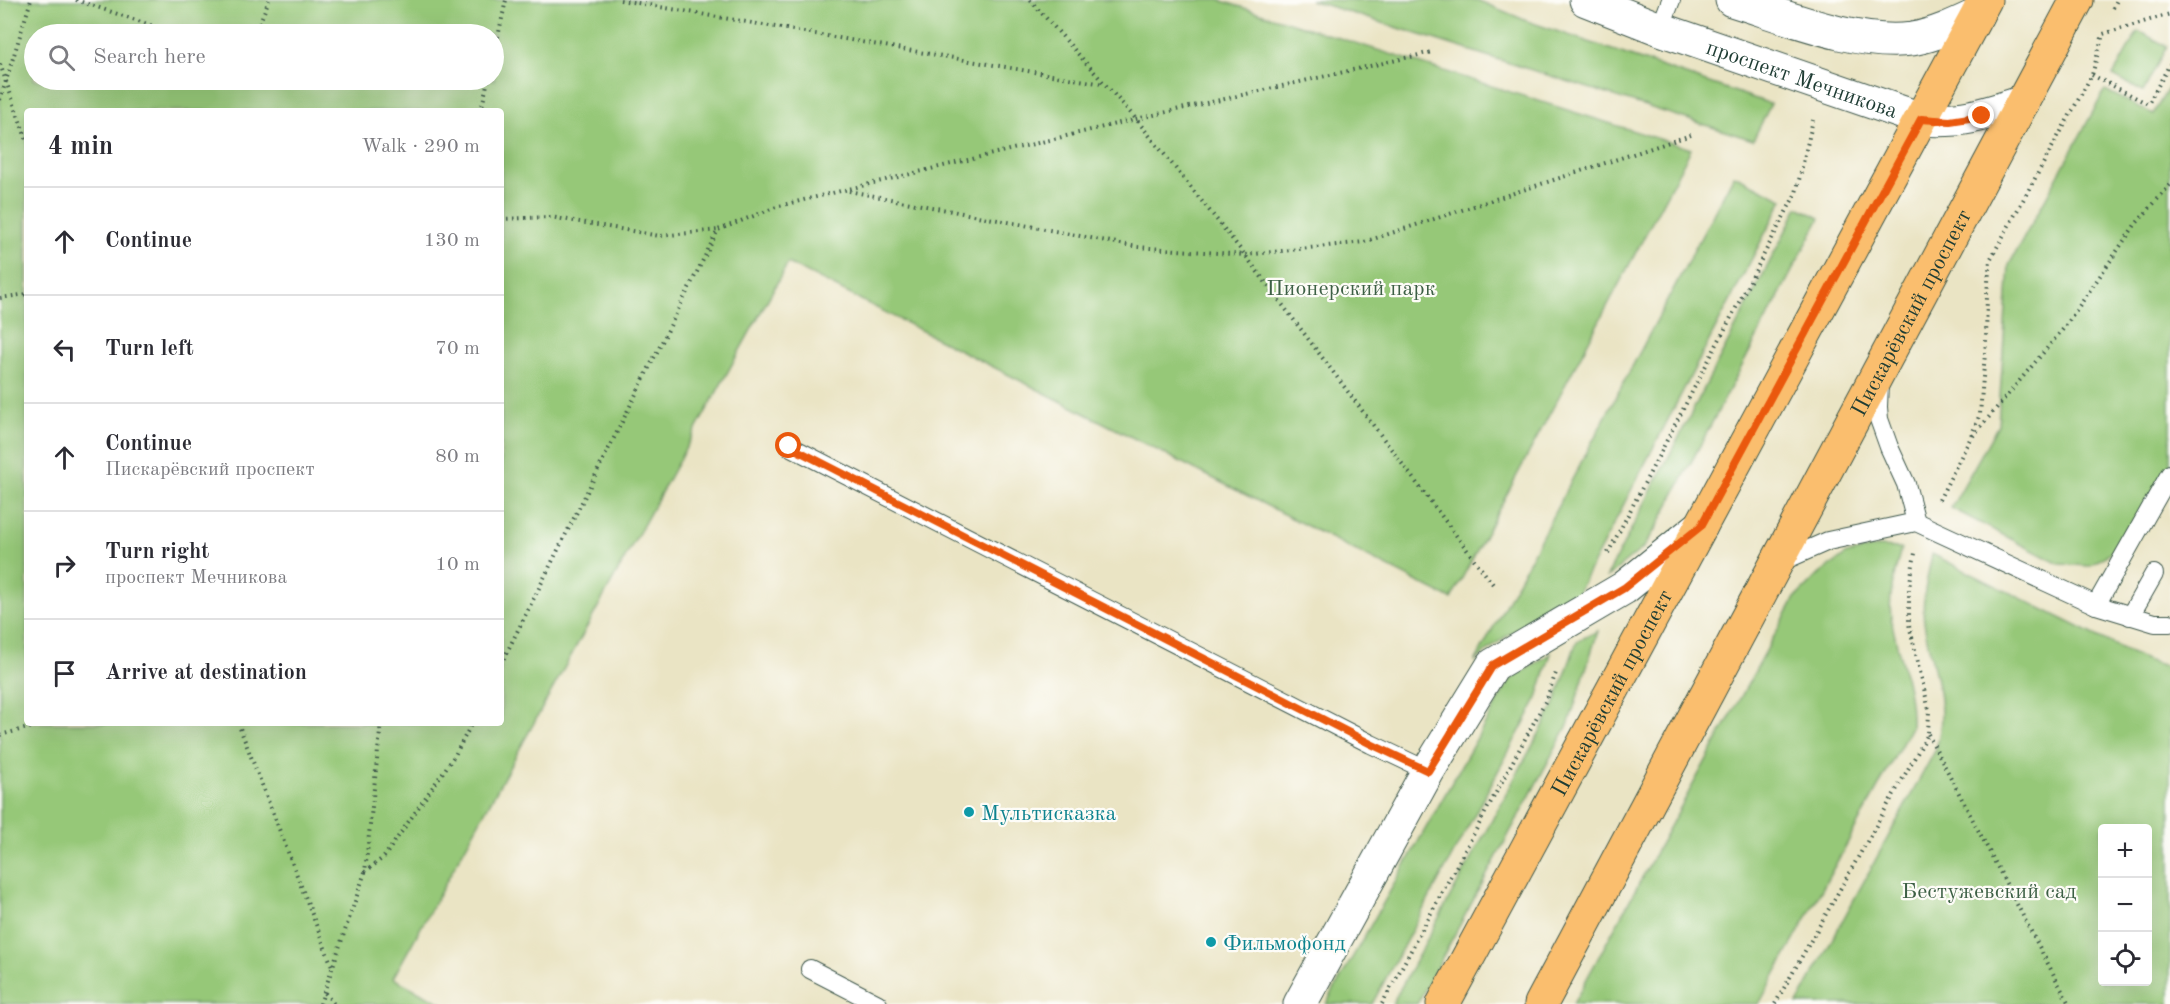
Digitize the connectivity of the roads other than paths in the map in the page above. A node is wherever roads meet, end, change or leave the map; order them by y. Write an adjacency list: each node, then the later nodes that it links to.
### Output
1 (1586, 0): 5 (street, проспект Мечникова)
2 (1732, 0): 4 (street)
3 (2077, 0): 6 (main road, Пискарёвский проспект)
4 (1981, 7): 7 (main road, Пискарёвский проспект)
5 (1666, 15): 7 (street, проспект Мечникова)
6 (2023, 102): 7 (street, проспект Мечникова); 8 (main road, Пискарёвский проспект)
7 (1921, 119): 12 (main road, Пискарёвский проспект)
8 (1880, 370): 11 (lane); 13 (main road, Пискарёвский проспект)
9 (789, 446): 18 (lane)
10 (2170, 474): 15 (lane)
11 (1921, 524): 13 (lane); 15 (lane)
12 (1701, 526): 18 (street); 22 (main road, Пискарёвский проспект)
13 (1777, 564): 23 (main road, Пискарёвский проспект)
14 (2154, 574): 16 (lane)
15 (2096, 605): 16 (lane)
16 (2130, 616): 17 (lane)
17 (2170, 623)
18 (1428, 771): 21 (street)
19 (810, 969): 20 (lane)
20 (878, 1004)
21 (1300, 1004)
22 (1443, 1004)
23 (1541, 1004)

